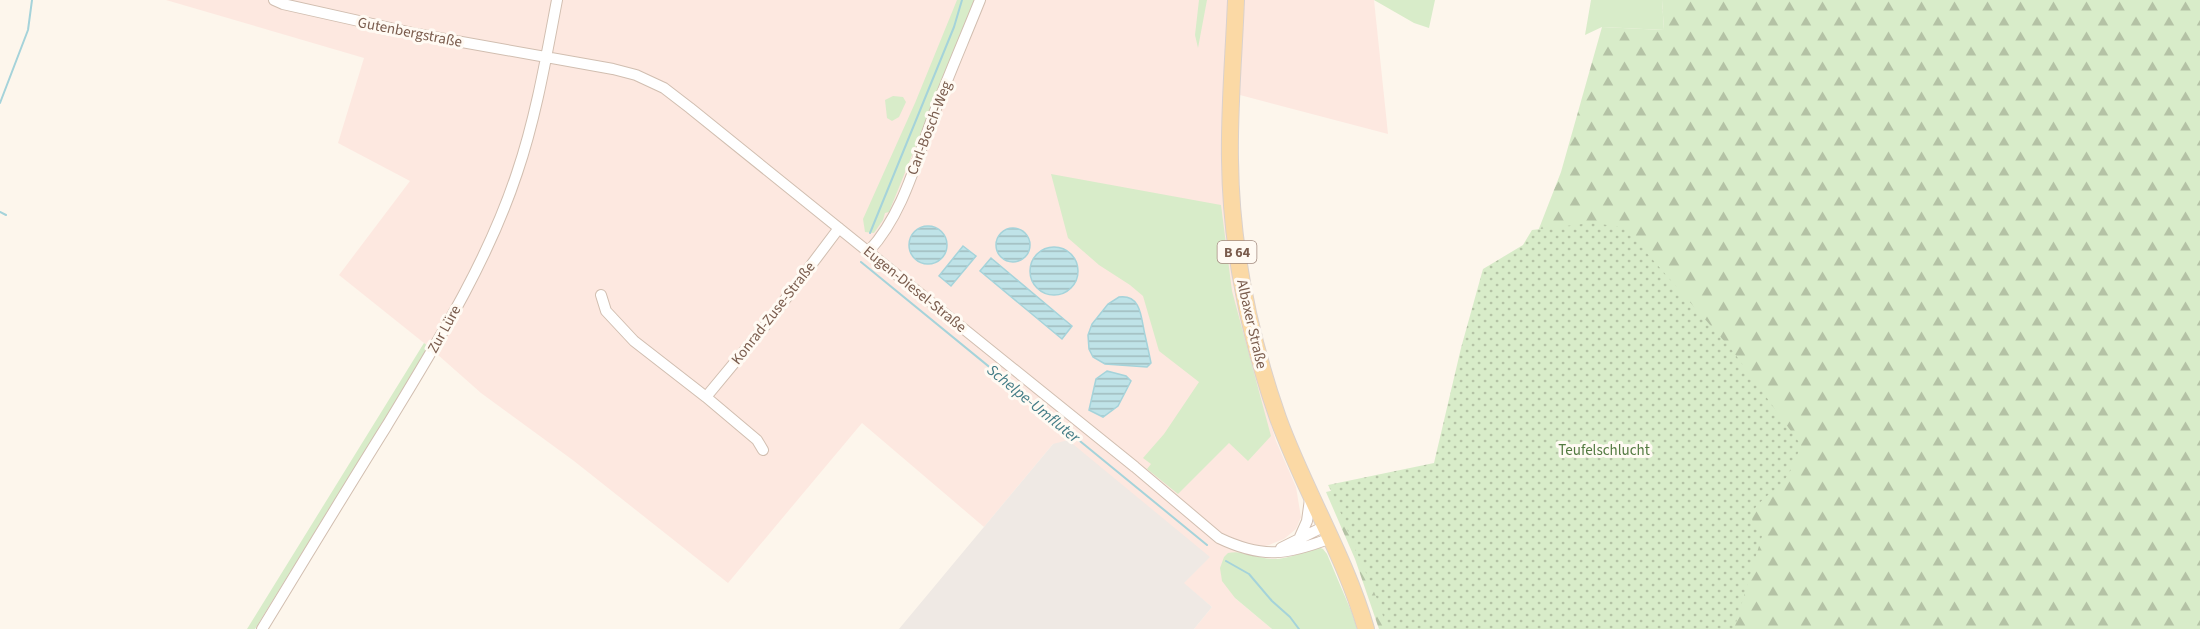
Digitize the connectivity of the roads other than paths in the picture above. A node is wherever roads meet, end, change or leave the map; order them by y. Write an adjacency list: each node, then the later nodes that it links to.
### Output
1 (274, 0): 5 (street, Gutenbergstraße)
2 (557, 0): 5 (street, Zur Lüre)
3 (980, 0): 7 (street, Carl-Bosch-Weg)
4 (1236, 0): 11 (main road, Albaxer Straße / B 64)
5 (547, 56): 6 (street, Eugen-Diesel-Straße); 15 (street, Zur Lüre)
6 (839, 228): 7 (street, Eugen-Diesel-Straße); 9 (street, Konrad-Zuse-Straße)
7 (869, 251): 14 (street, Eugen-Diesel-Straße)
8 (601, 295): 9 (street)
9 (706, 398): 10 (street)
10 (763, 450)
11 (1310, 493): 12 (main road, Albaxer Straße / B 64); 13 (street)
12 (1328, 532): 13 (street); 14 (street, Eugen-Diesel-Straße); 16 (main road, Albaxer Straße / B 64)
13 (1299, 539): 14 (street)
14 (1267, 553)
15 (262, 629)
16 (1366, 629)

